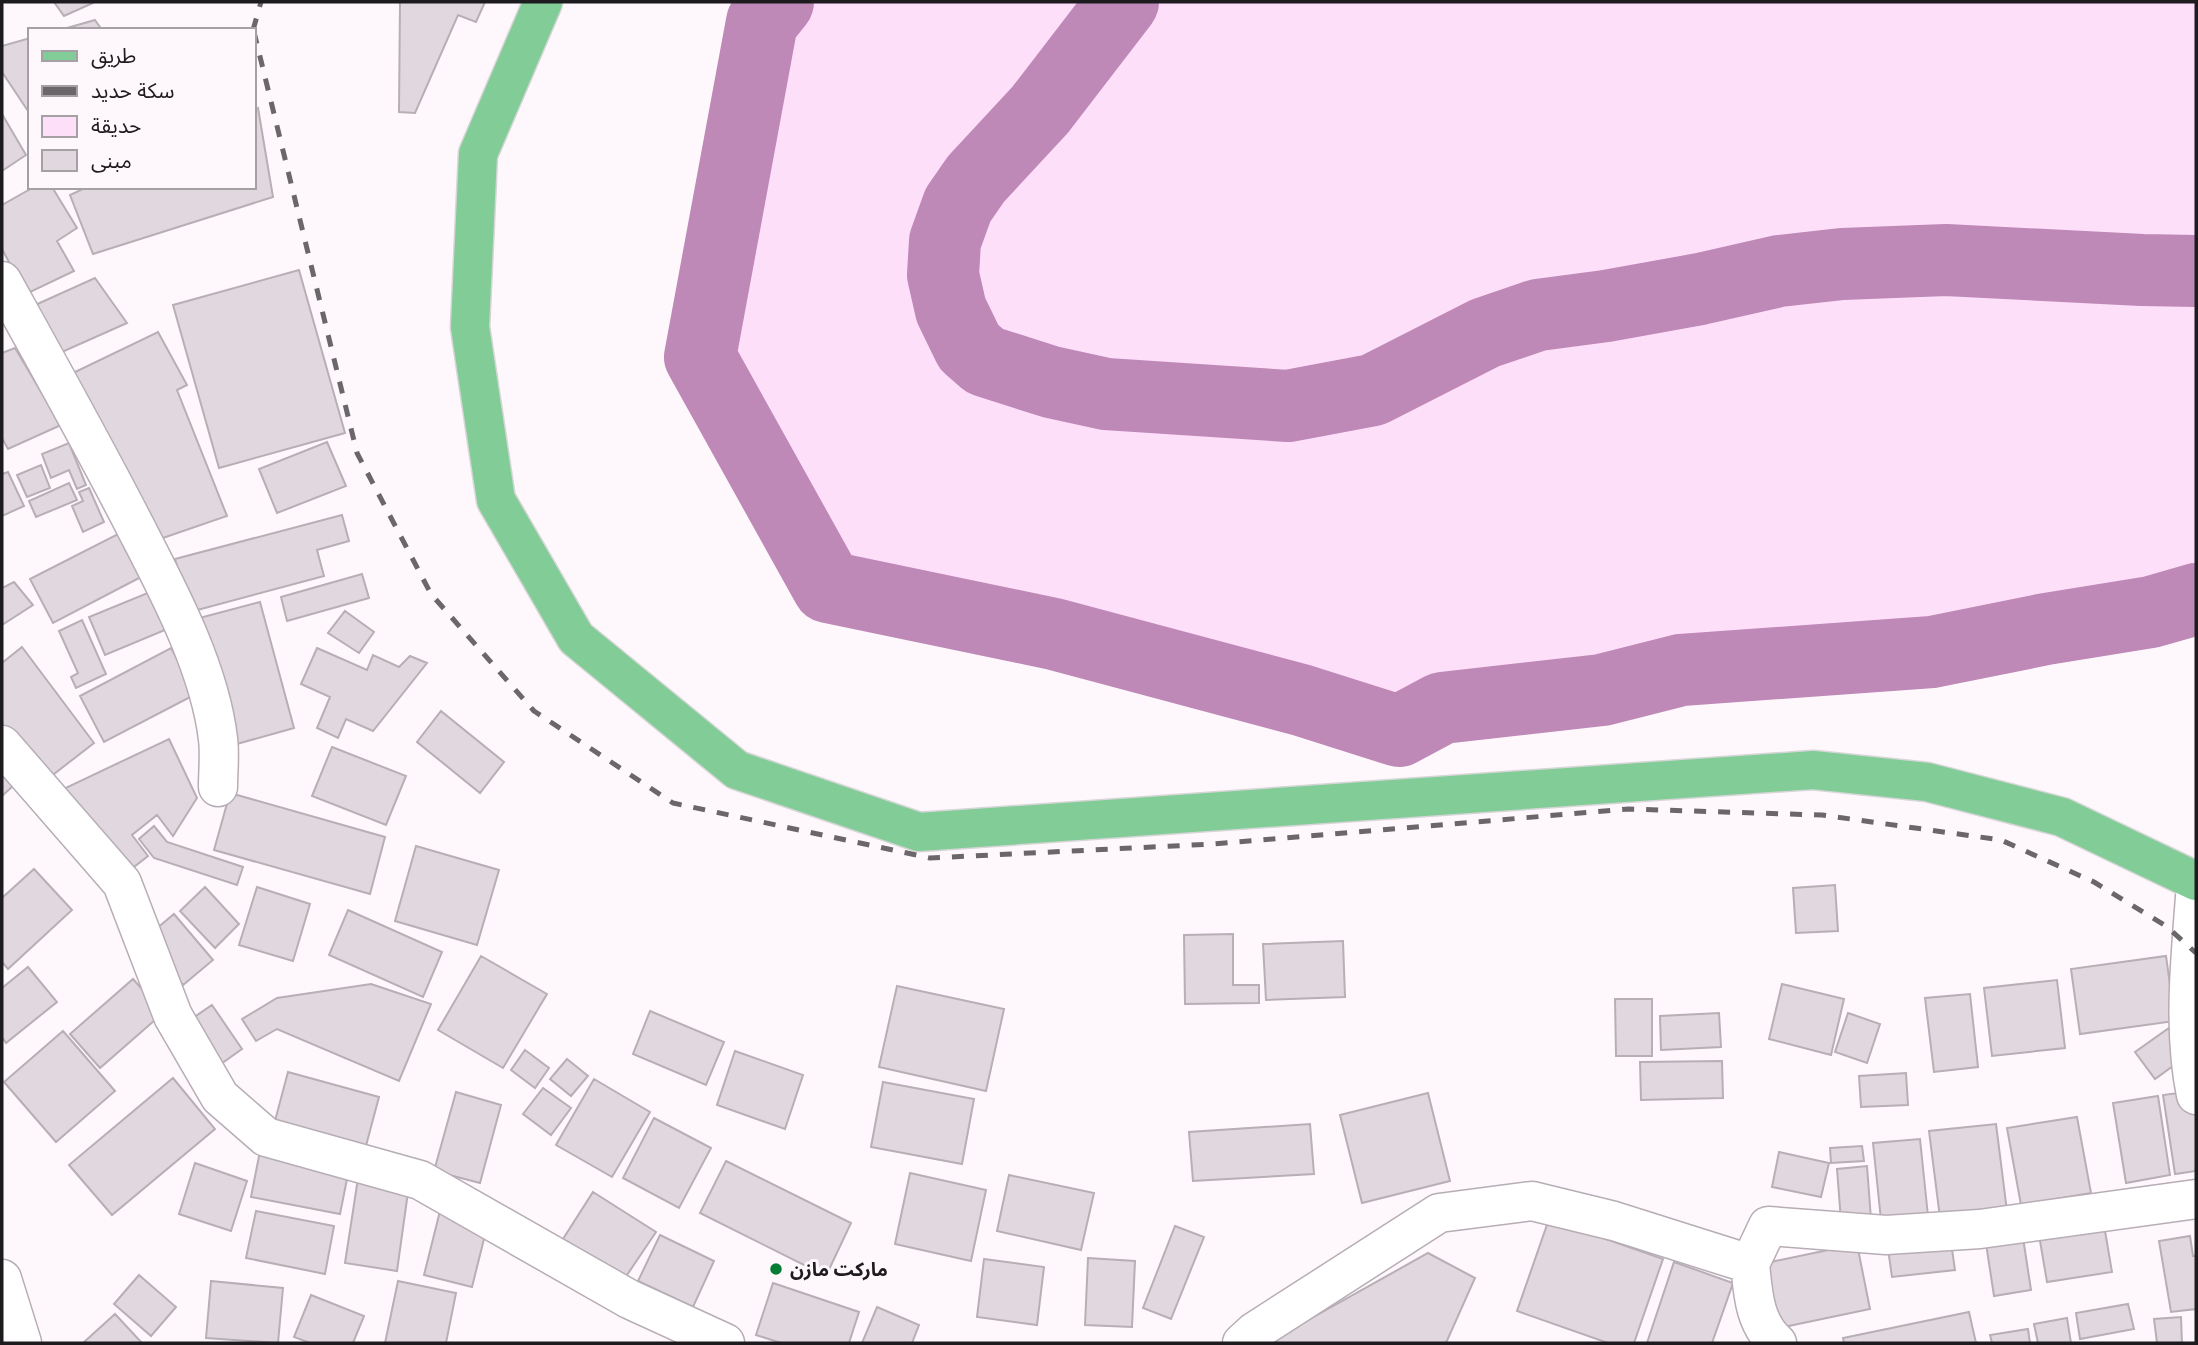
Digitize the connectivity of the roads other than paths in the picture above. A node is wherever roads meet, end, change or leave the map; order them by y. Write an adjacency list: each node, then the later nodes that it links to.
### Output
1 (543, 2): 5 (main road)
2 (2, 281): 4 (street)
3 (2, 745): 11 (street)
4 (218, 787)
5 (2196, 883): 6 (street)
6 (2196, 1095)
7 (2196, 1199): 8 (street)
8 (1750, 1264): 12 (street); 13 (street)
9 (2, 1279): 10 (street)
10 (22, 1343)
11 (724, 1343)
12 (1242, 1343)
13 (1777, 1343)

